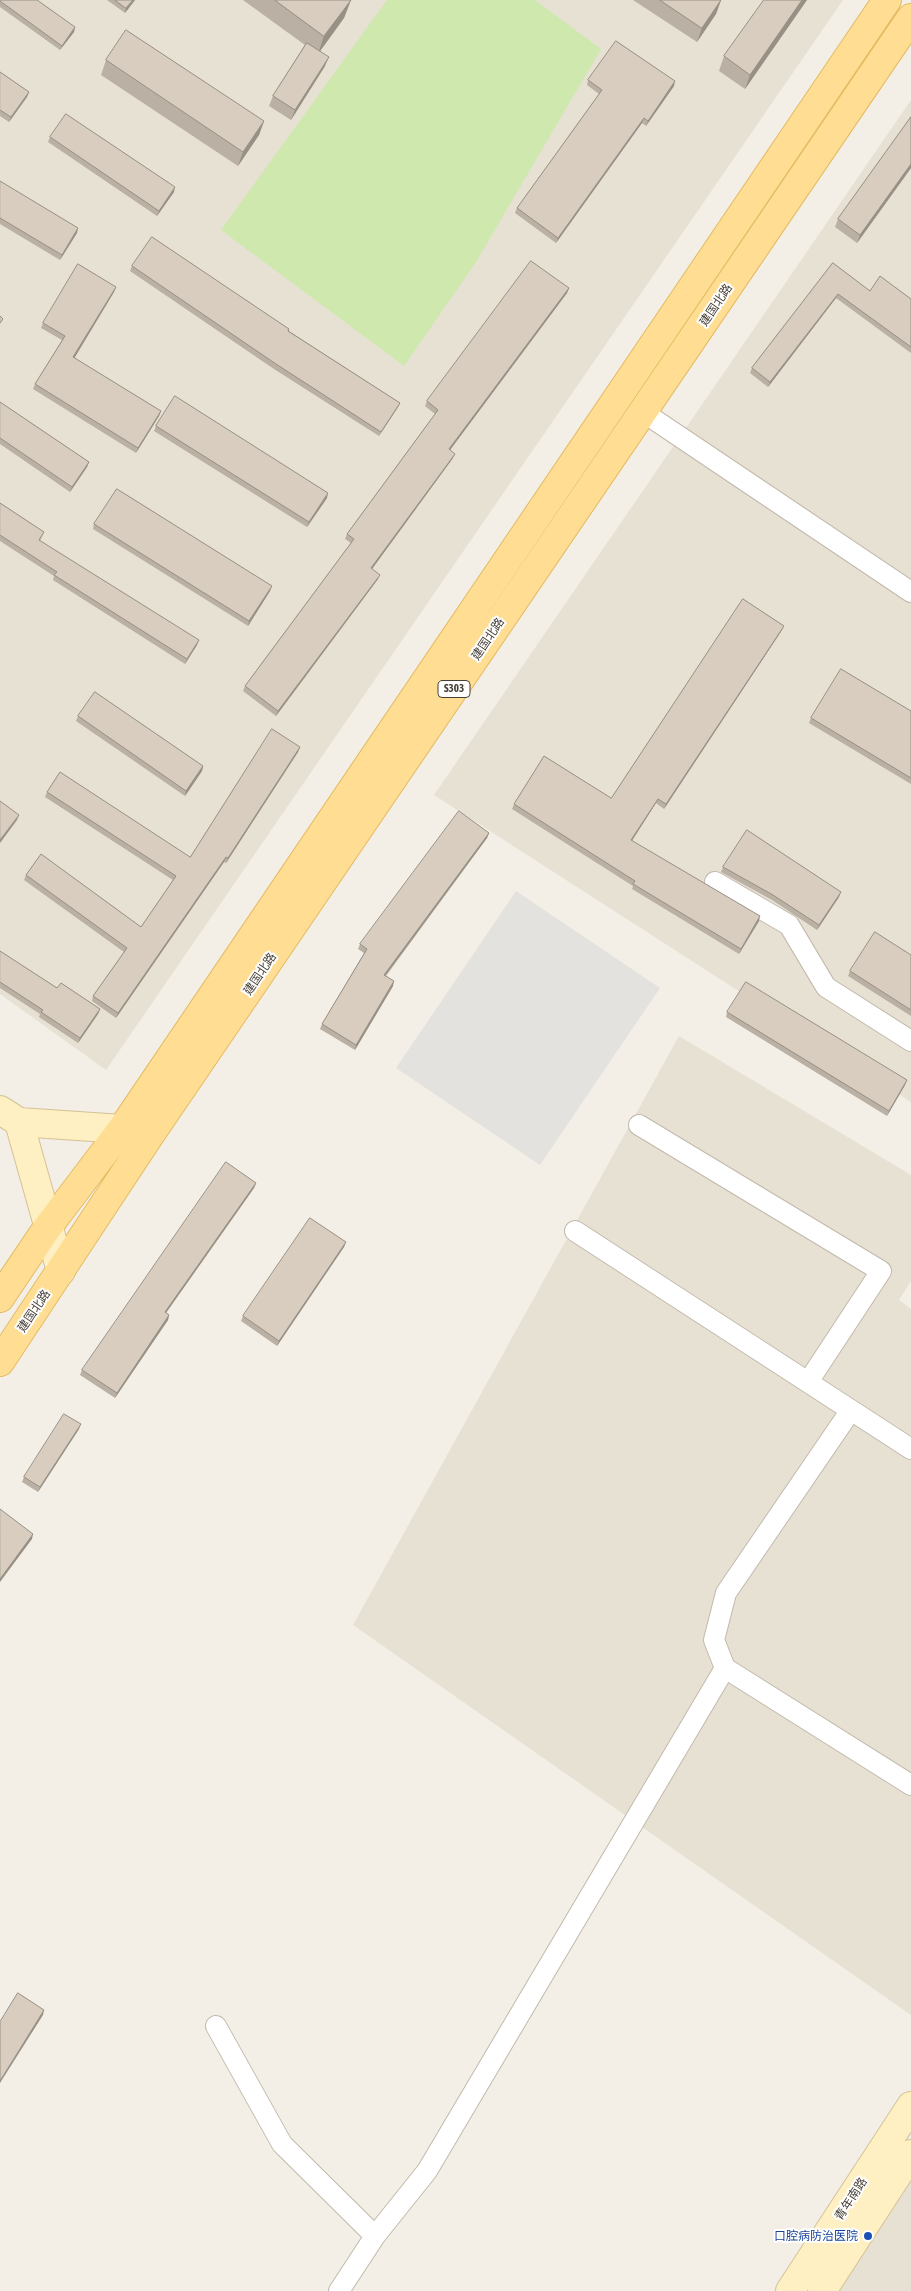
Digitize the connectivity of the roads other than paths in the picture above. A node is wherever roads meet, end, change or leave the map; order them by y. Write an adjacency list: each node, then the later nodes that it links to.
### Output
1 (887, 0): 9 (main road)
2 (911, 18): 3 (main road, 建国北路 / S303)
3 (642, 412): 4 (street); 10 (main road, 建国北路 / S303)
4 (911, 592)
5 (715, 882): 6 (street)
6 (911, 1041)
7 (10, 1116): 9 (street); 11 (street)
8 (639, 1125): 16 (street)
9 (122, 1129): 10 (street); 11 (main road)
10 (150, 1135): 13 (main road, 建国北路 / S303)
11 (47, 1228): 13 (street); 14 (main road)
12 (575, 1231): 16 (street)
13 (61, 1271): 15 (main road, 建国北路 / S303)
14 (0, 1298)
15 (0, 1362)
16 (808, 1382): 17 (street)
17 (851, 1410): 18 (street); 19 (street)
18 (911, 1449)
19 (725, 1668): 20 (street); 24 (street)
20 (911, 1785)
21 (216, 2026): 24 (street)
22 (911, 2106): 26 (street, 青年南路)
23 (911, 2154): 27 (street)
24 (374, 2236): 25 (street)
25 (339, 2291)
26 (790, 2291)
27 (822, 2291)

